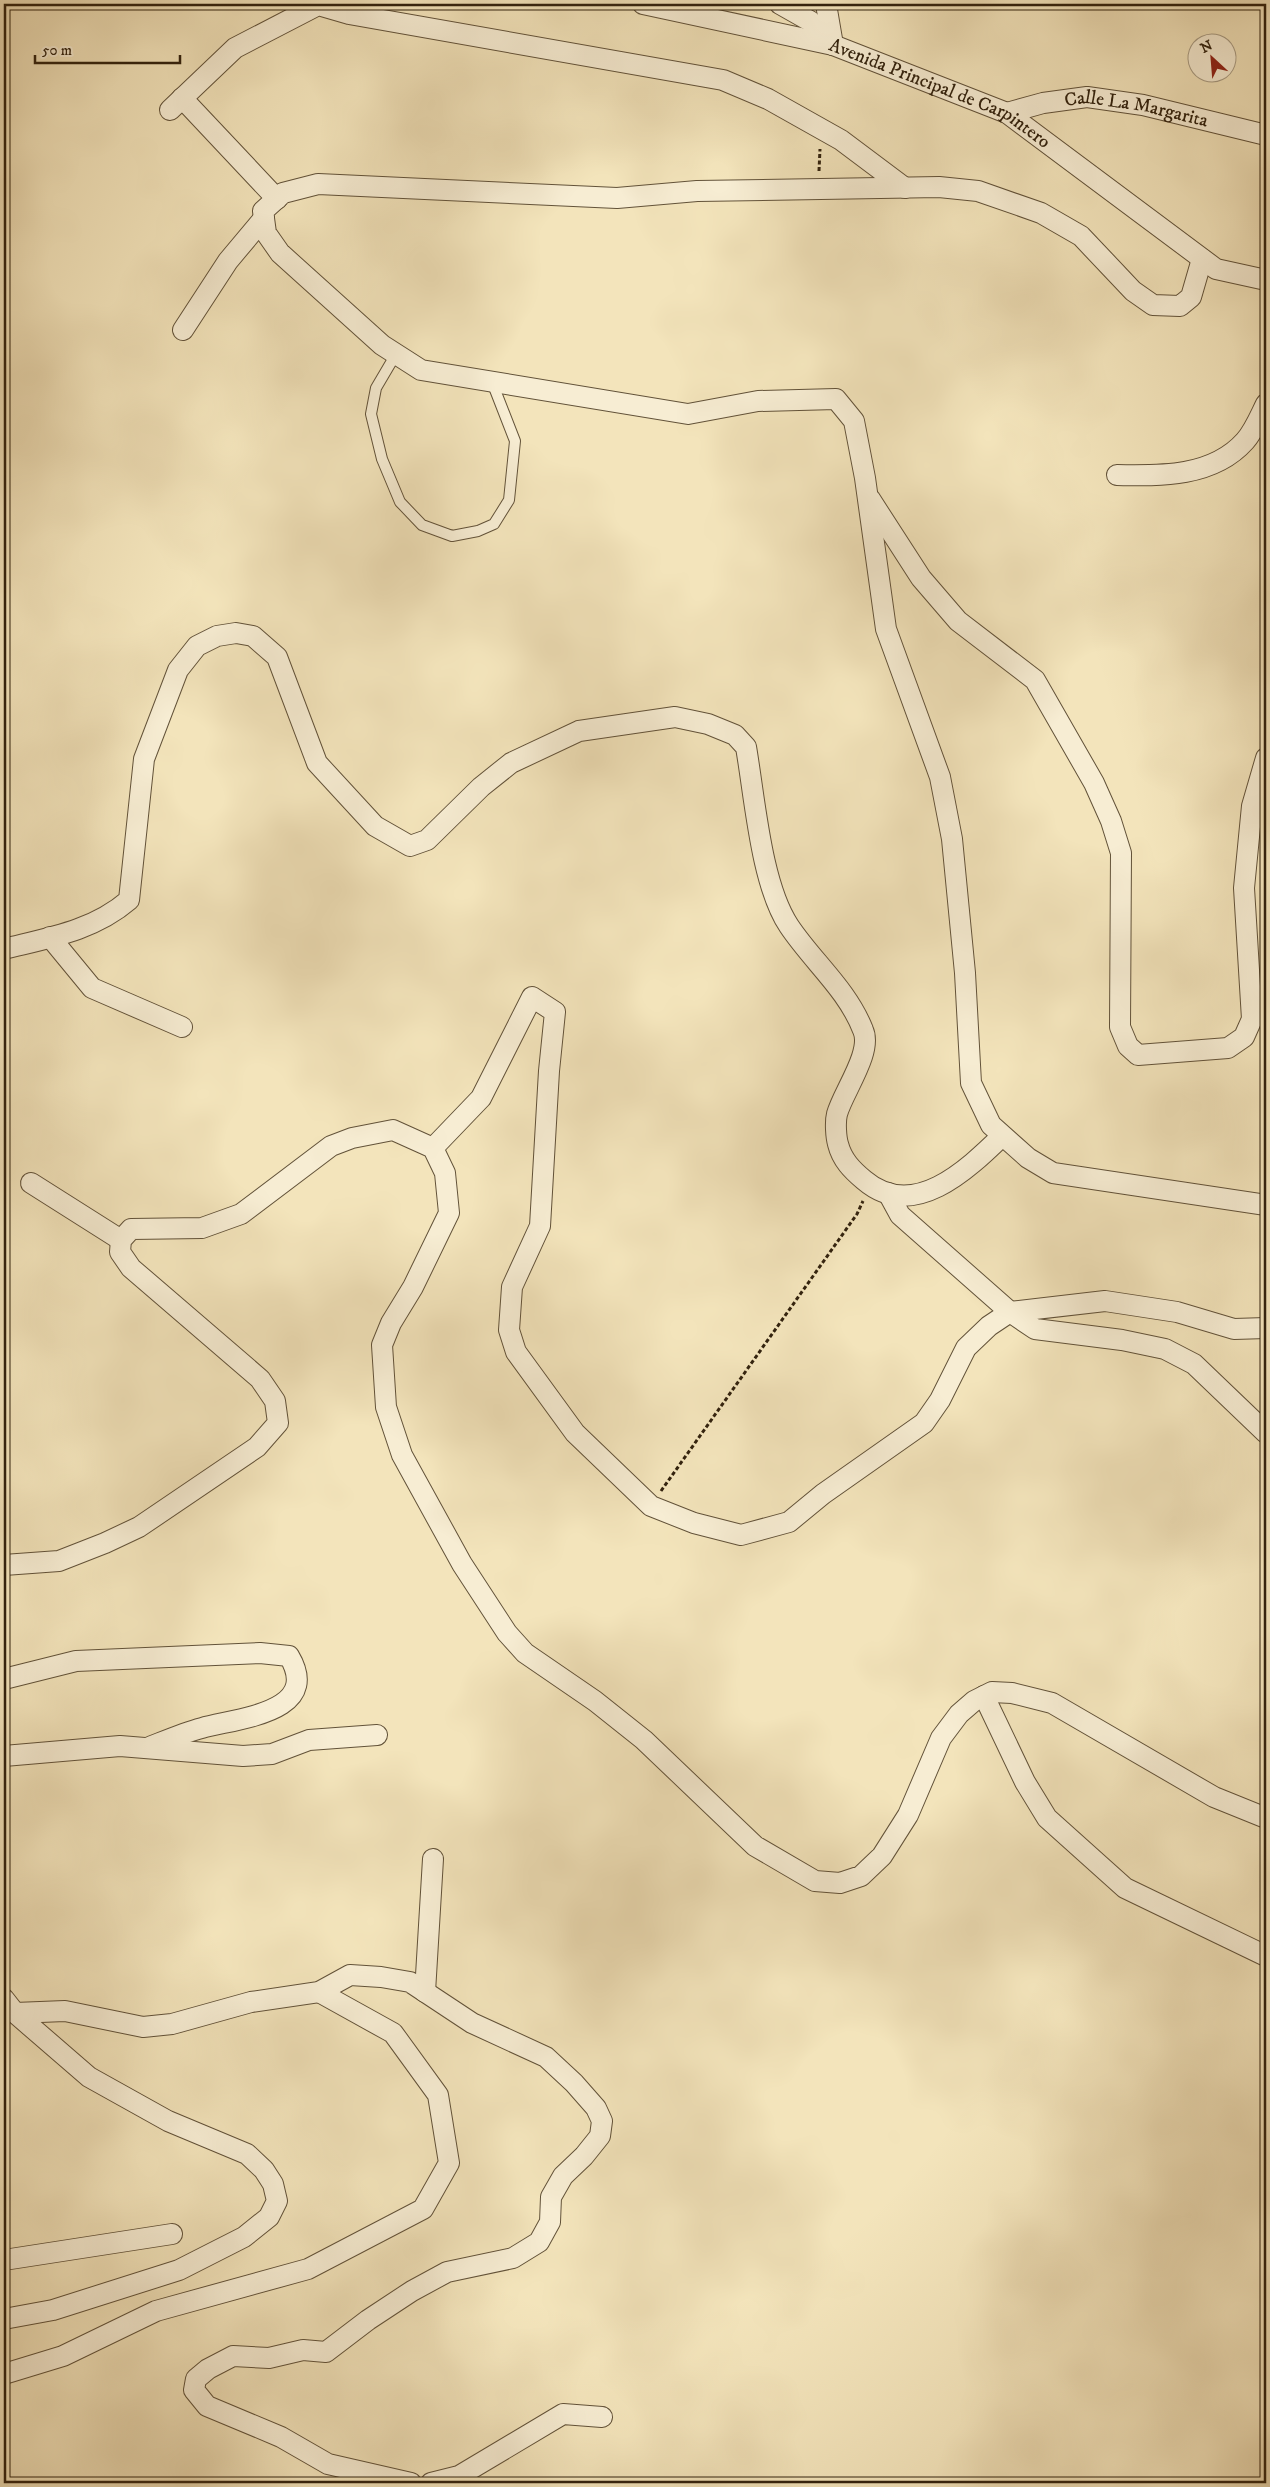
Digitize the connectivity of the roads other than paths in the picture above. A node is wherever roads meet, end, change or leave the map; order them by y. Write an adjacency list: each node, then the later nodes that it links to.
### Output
1 (643, 4): 4 (street, Avenida Principal de Carpintero)
2 (780, 4): 4 (street)
3 (826, 4): 4 (street)
4 (833, 45): 5 (street, Avenida Principal de Carpintero)
5 (1007, 112): 6 (street, Calle La Margarita); 10 (street, Avenida Principal de Carpintero)
6 (1266, 135)
7 (905, 188): 8 (street); 8 (street); 10 (street)
8 (277, 199): 9 (street)
9 (264, 218): 12 (street); 13 (street)
10 (1202, 259): 11 (street, Avenida Principal de Carpintero)
11 (1266, 280)
12 (183, 330)
13 (396, 354): 14 (street); 14 (lane)
14 (492, 382): 17 (street)
15 (1266, 404): 16 (street)
16 (1116, 475)
17 (868, 495): 18 (street); 22 (street)
18 (1266, 758)
19 (50, 938): 20 (street); 21 (street); 25 (street)
20 (4, 949)
21 (182, 1027)
22 (1002, 1136): 25 (street); 26 (street)
23 (433, 1148): 27 (street); 28 (street); 33 (street)
24 (31, 1183): 27 (street)
25 (879, 1190): 28 (street)
26 (1266, 1205)
27 (121, 1240): 31 (street)
28 (1010, 1312): 29 (street); 30 (street)
29 (1266, 1328)
30 (1266, 1433)
31 (4, 1565)
32 (4, 1679): 35 (street)
33 (984, 1696): 37 (street); 39 (street)
34 (378, 1735): 35 (street)
35 (147, 1748): 36 (street)
36 (4, 1756)
37 (1266, 1818)
38 (433, 1859): 41 (street)
39 (1266, 1956)
40 (319, 1992): 41 (street); 42 (street); 46 (street)
41 (426, 1992): 48 (street)
42 (9, 2006): 45 (street)
43 (172, 2234): 44 (street)
44 (4, 2260)
45 (4, 2319)
46 (4, 2374)
47 (602, 2417): 49 (street)
48 (411, 2483)
49 (431, 2483)

